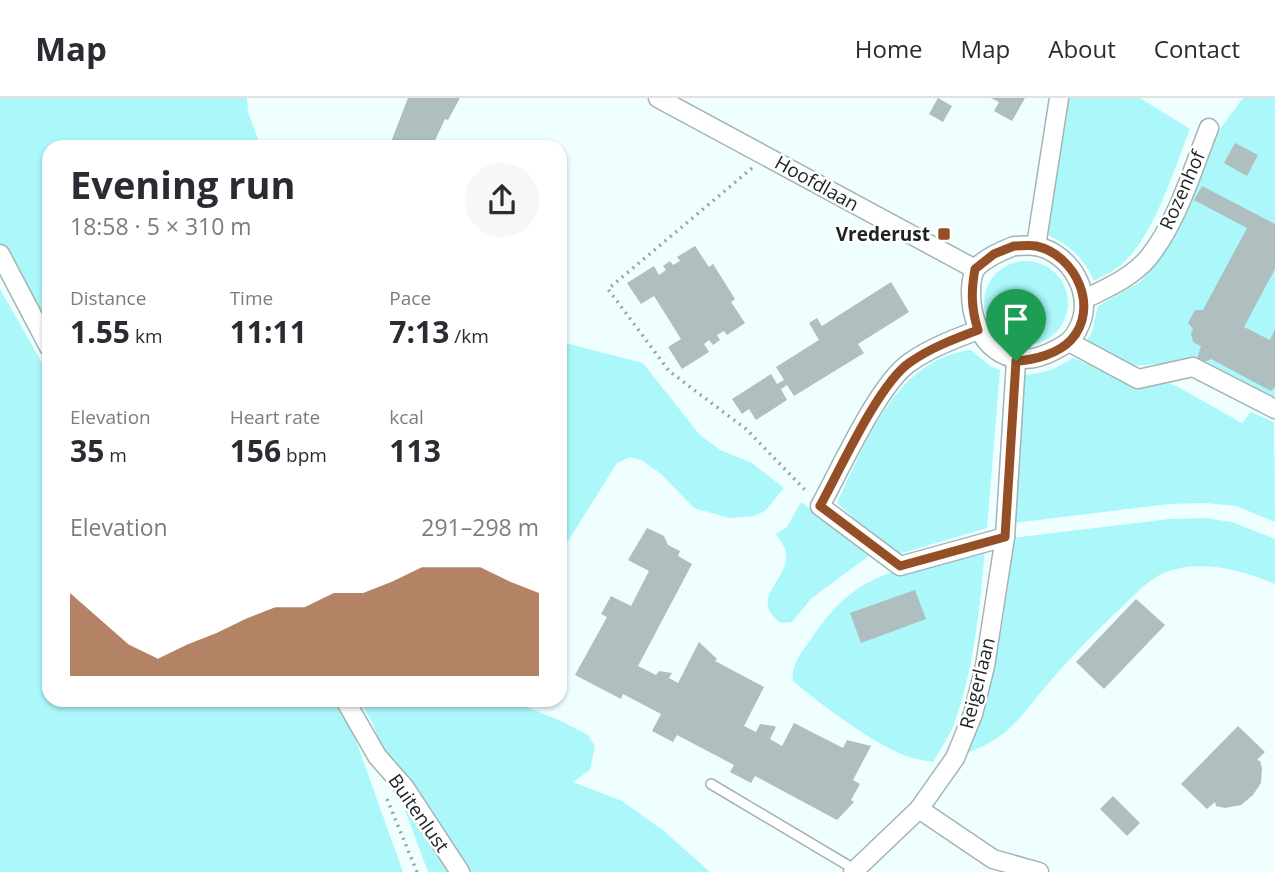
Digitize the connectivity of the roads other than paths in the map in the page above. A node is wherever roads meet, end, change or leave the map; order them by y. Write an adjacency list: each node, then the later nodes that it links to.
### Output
1 (658, 98): 6 (street, Hoofdlaan)
2 (1059, 98): 4 (street)
3 (1209, 128): 7 (street, Rozenhof)
4 (1035, 246): 6 (street); 7 (street)
5 (0, 254): 9 (street)
6 (975, 269): 8 (street)
7 (1085, 299): 10 (street)
8 (978, 330): 11 (street); 13 (street)
9 (42, 334)
10 (1069, 342): 11 (street); 12 (street)
11 (1016, 361): 13 (street)
12 (1275, 409)
13 (1005, 537): 16 (street, Reigerlaan)
14 (349, 707): 19 (street, Buitenlust)
15 (711, 784): 18 (lane)
16 (919, 809): 17 (street); 18 (street, Reigerlaan)
17 (996, 865): 20 (street)
18 (854, 871)
19 (460, 872)
20 (1039, 872)

